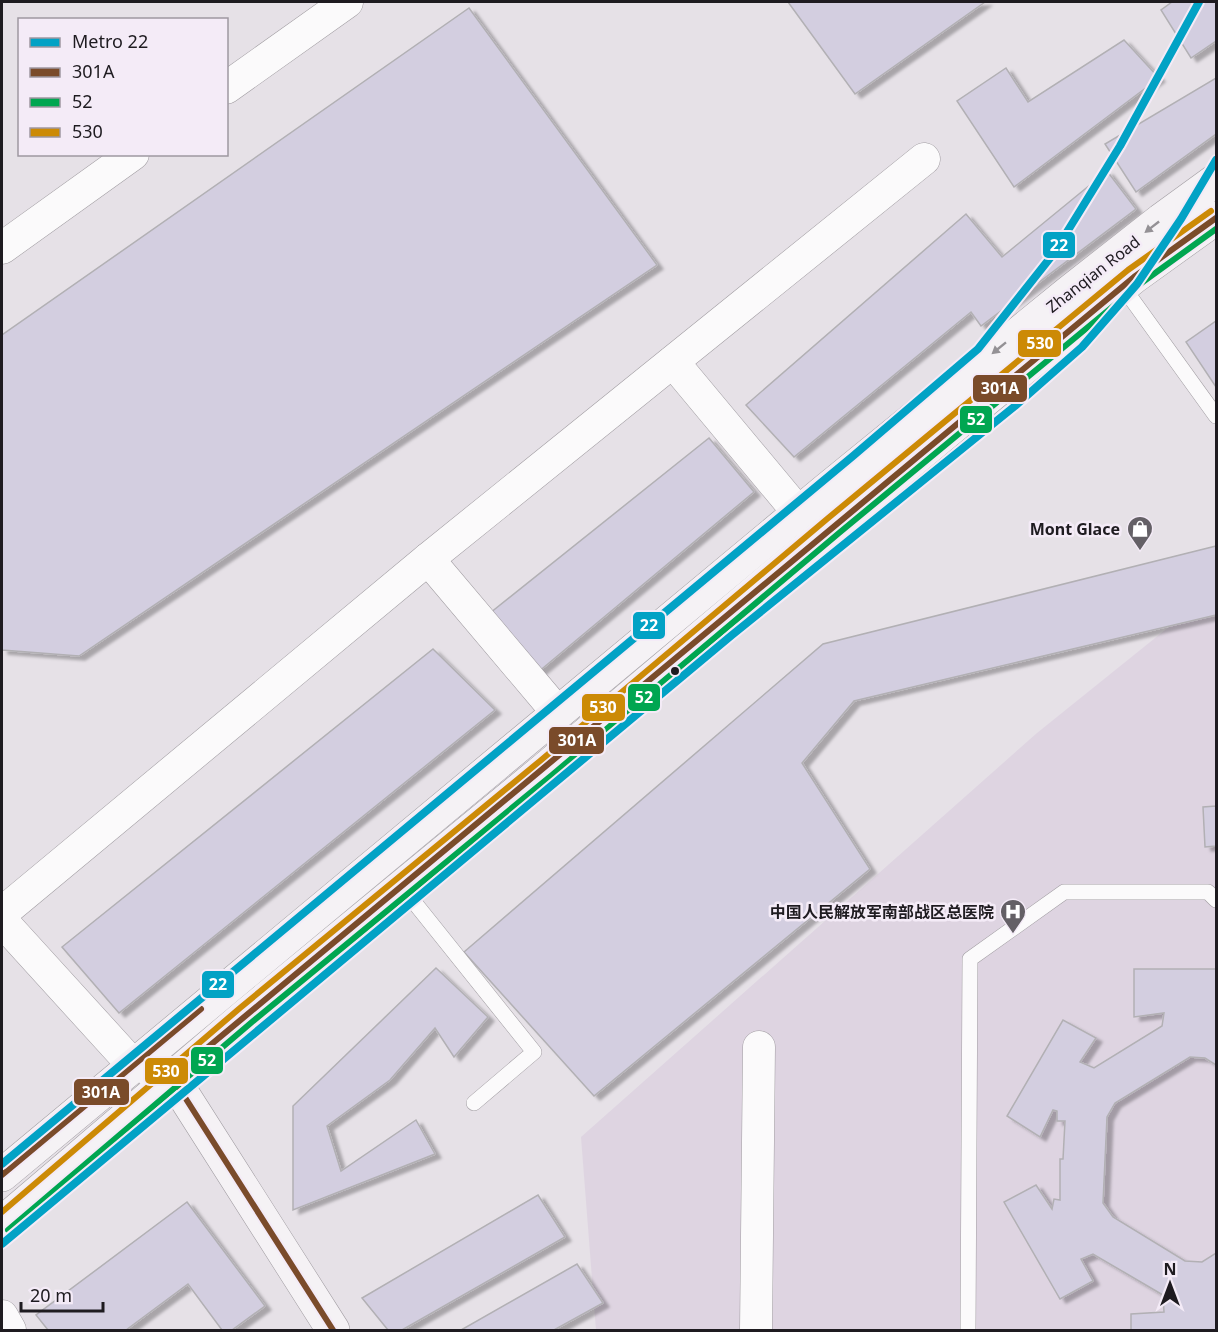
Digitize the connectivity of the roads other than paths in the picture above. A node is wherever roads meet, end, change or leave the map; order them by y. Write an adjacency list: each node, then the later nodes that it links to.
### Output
1 (347, 2): 2 (street)
2 (228, 87)
3 (130, 156): 7 (street)
4 (924, 159): 9 (street)
5 (1216, 180): 11 (street, Zhanqian Road, one-way to 11)
6 (1216, 218): 8 (street, Zhanqian Road)
7 (2, 248)
8 (1124, 287): 10 (lane); 14 (street, Zhanqian Road)
9 (673, 362): 11 (street); 12 (street)
10 (1216, 416)
11 (798, 512): 13 (street, Zhanqian Road)
12 (428, 559): 13 (street); 16 (street)
13 (558, 713): 19 (street, Zhanqian Road)
14 (402, 887): 20 (street, Zhanqian Road); 21 (lane)
15 (1216, 900): 28 (lane)
16 (2, 913)
17 (2, 921): 19 (street)
18 (759, 1047): 27 (street)
19 (133, 1065): 20 (street); 22 (street, Zhanqian Road)
20 (172, 1077): 23 (street, Zhanqian Road); 26 (street)
21 (474, 1103)
22 (2, 1175)
23 (2, 1223)
24 (2, 1317): 25 (street)
25 (10, 1330)
26 (333, 1330)
27 (756, 1330)
28 (968, 1330)

